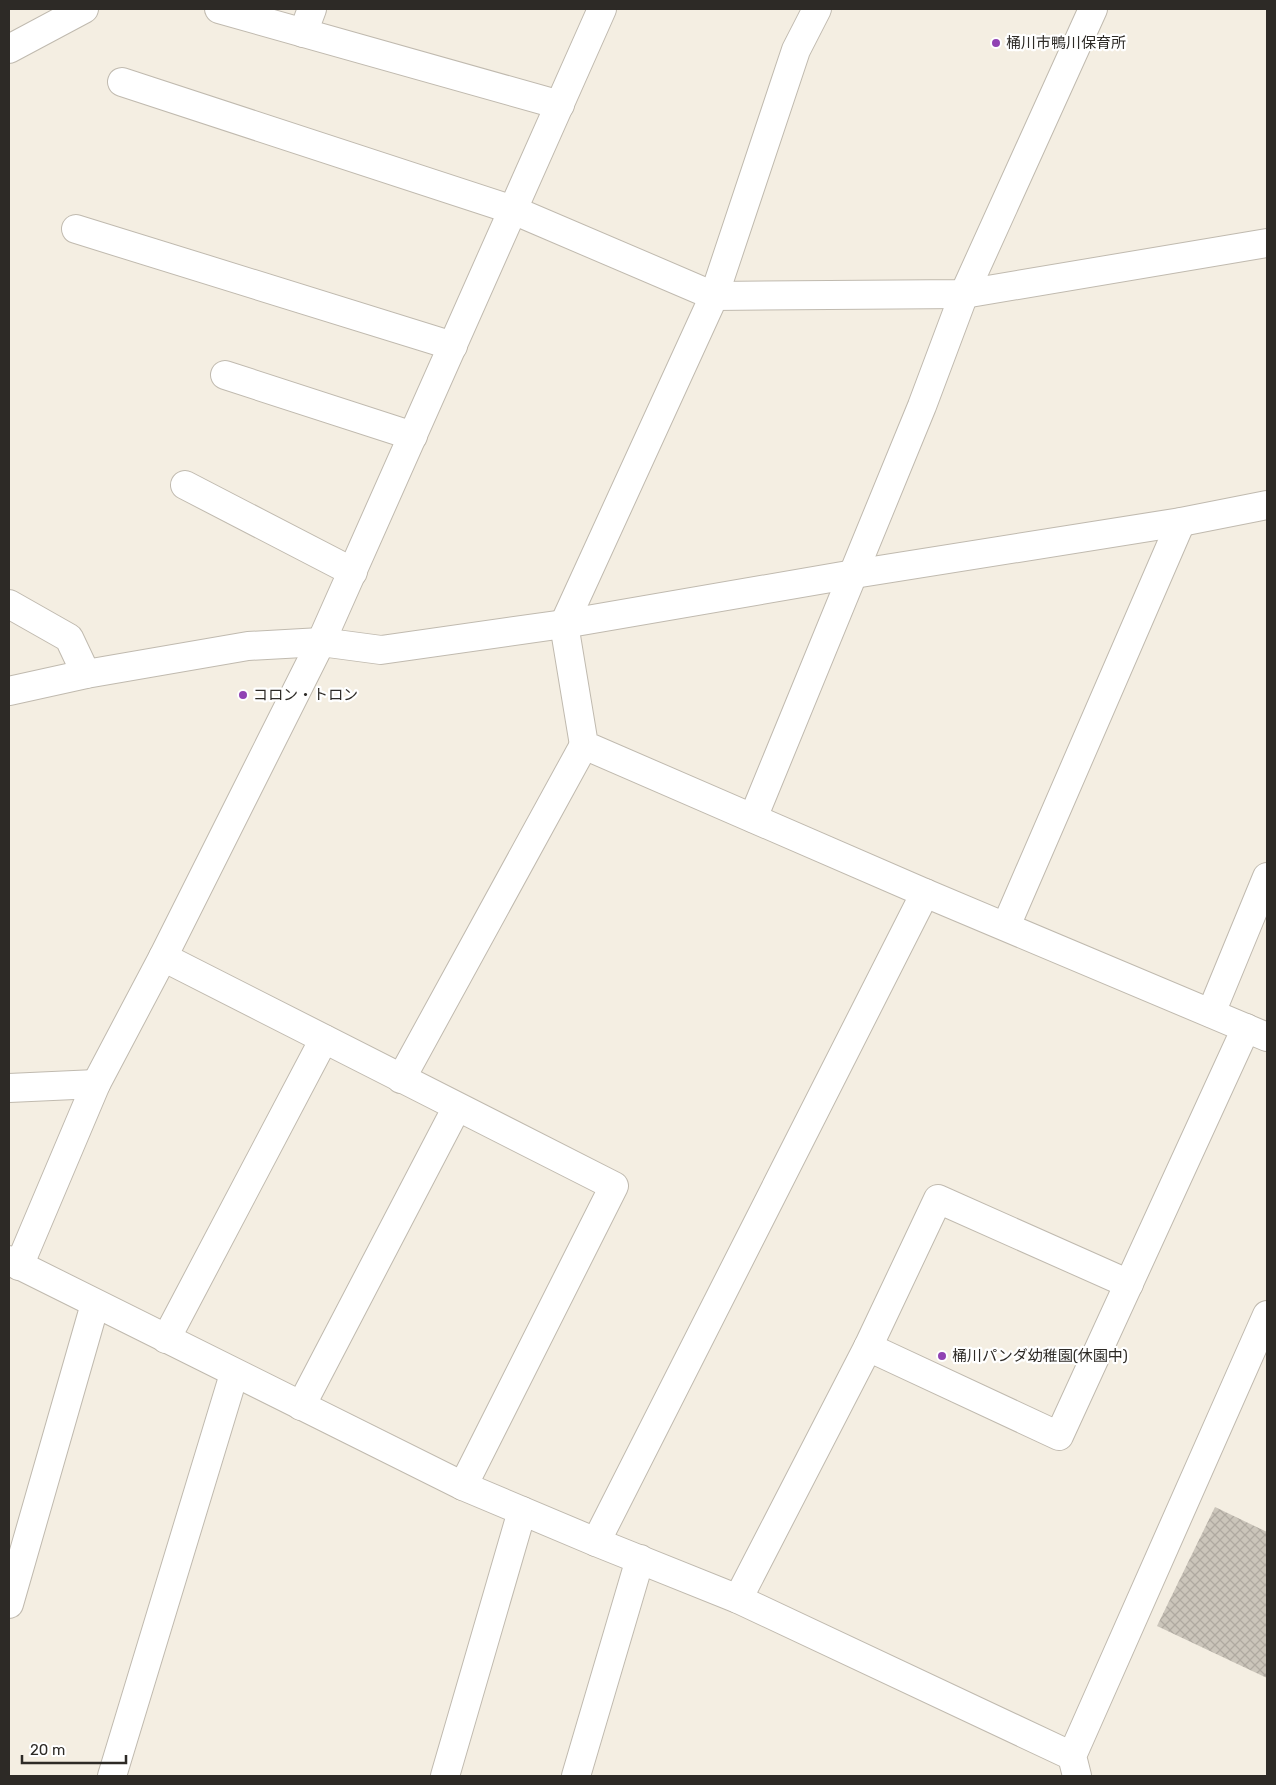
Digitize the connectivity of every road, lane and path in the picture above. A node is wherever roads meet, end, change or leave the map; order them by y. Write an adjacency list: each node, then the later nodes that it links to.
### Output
1 (84, 9): 7 (street)
2 (219, 9): 6 (street)
3 (602, 9): 9 (street)
4 (817, 9): 14 (street)
5 (1093, 9): 13 (street)
6 (307, 21): 9 (street)
7 (9, 49)
8 (122, 82): 10 (street)
9 (560, 105): 10 (street)
10 (513, 210): 14 (street); 15 (street)
11 (76, 229): 15 (street)
12 (1267, 243): 13 (street)
13 (964, 294): 14 (street); 22 (street)
14 (714, 296): 24 (street)
15 (453, 346): 17 (street)
16 (225, 375): 17 (street)
17 (413, 436): 21 (street)
18 (185, 485): 21 (street)
19 (1267, 505): 20 (street)
20 (1182, 522): 22 (street); 32 (street)
21 (353, 572): 25 (street)
22 (854, 574): 24 (street); 29 (street)
23 (9, 604): 26 (street)
24 (564, 624): 25 (street); 28 (street)
25 (321, 642): 26 (street); 33 (street)
26 (86, 674): 27 (street)
27 (9, 692)
28 (584, 745): 29 (street); 37 (street)
29 (753, 818): 31 (street)
30 (1267, 877): 34 (street)
31 (925, 893): 32 (street); 51 (street)
32 (1006, 926): 34 (street)
33 (163, 957): 36 (street); 38 (street)
34 (1211, 1013): 35 (street)
35 (1256, 1032): 42 (street)
36 (324, 1039): 37 (street); 45 (street)
37 (401, 1079): 40 (street)
38 (96, 1084): 39 (street); 41 (street)
39 (9, 1088)
40 (457, 1107): 48 (street); 49 (street)
41 (14, 1263): 43 (street)
42 (1129, 1284): 46 (street); 46 (street)
43 (95, 1304): 45 (street); 54 (street)
44 (1267, 1315): 55 (street)
45 (166, 1339): 47 (street)
46 (868, 1347): 53 (street)
47 (234, 1374): 48 (street); 57 (street)
48 (301, 1406): 49 (street)
49 (462, 1486): 50 (street)
50 (522, 1511): 51 (street); 56 (street)
51 (596, 1542): 52 (street)
52 (640, 1559): 53 (street); 58 (street)
53 (738, 1599): 55 (street)
54 (9, 1604)
55 (1074, 1766)
56 (450, 1775)
57 (112, 1776)
58 (576, 1776)

